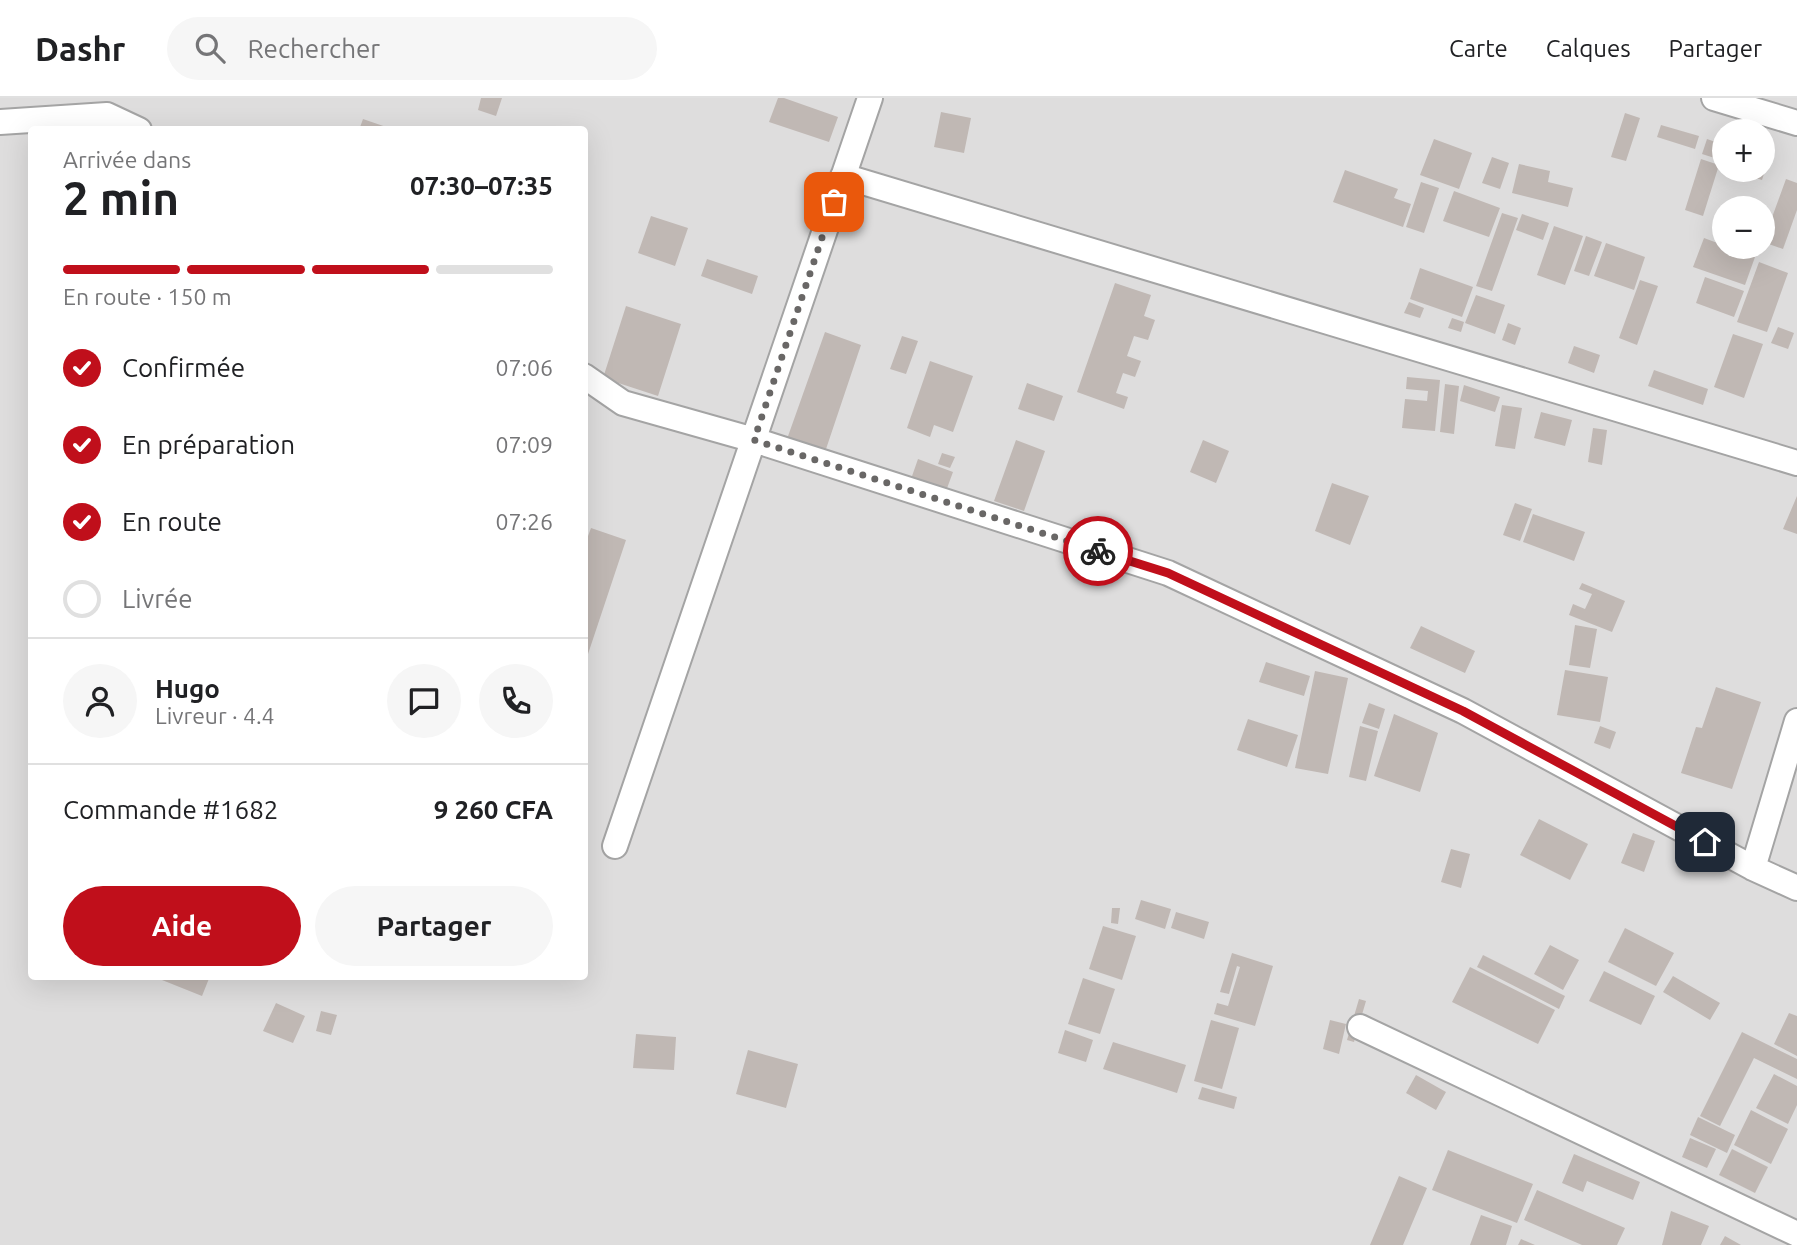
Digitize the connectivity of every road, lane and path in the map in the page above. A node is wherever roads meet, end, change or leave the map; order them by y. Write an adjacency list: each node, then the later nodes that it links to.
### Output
1 (870, 98): 6 (street)
2 (1714, 98): 4 (street)
3 (0, 122): 5 (street)
4 (1797, 123)
5 (130, 126)
6 (843, 176): 8 (street); 9 (street)
7 (588, 379): 8 (street)
8 (754, 440): 11 (street); 12 (street)
9 (1797, 463)
10 (1797, 721): 12 (street)
11 (615, 846)
12 (1753, 868): 13 (street)
13 (1797, 888)
14 (1360, 1027): 15 (street)
15 (1797, 1234)

